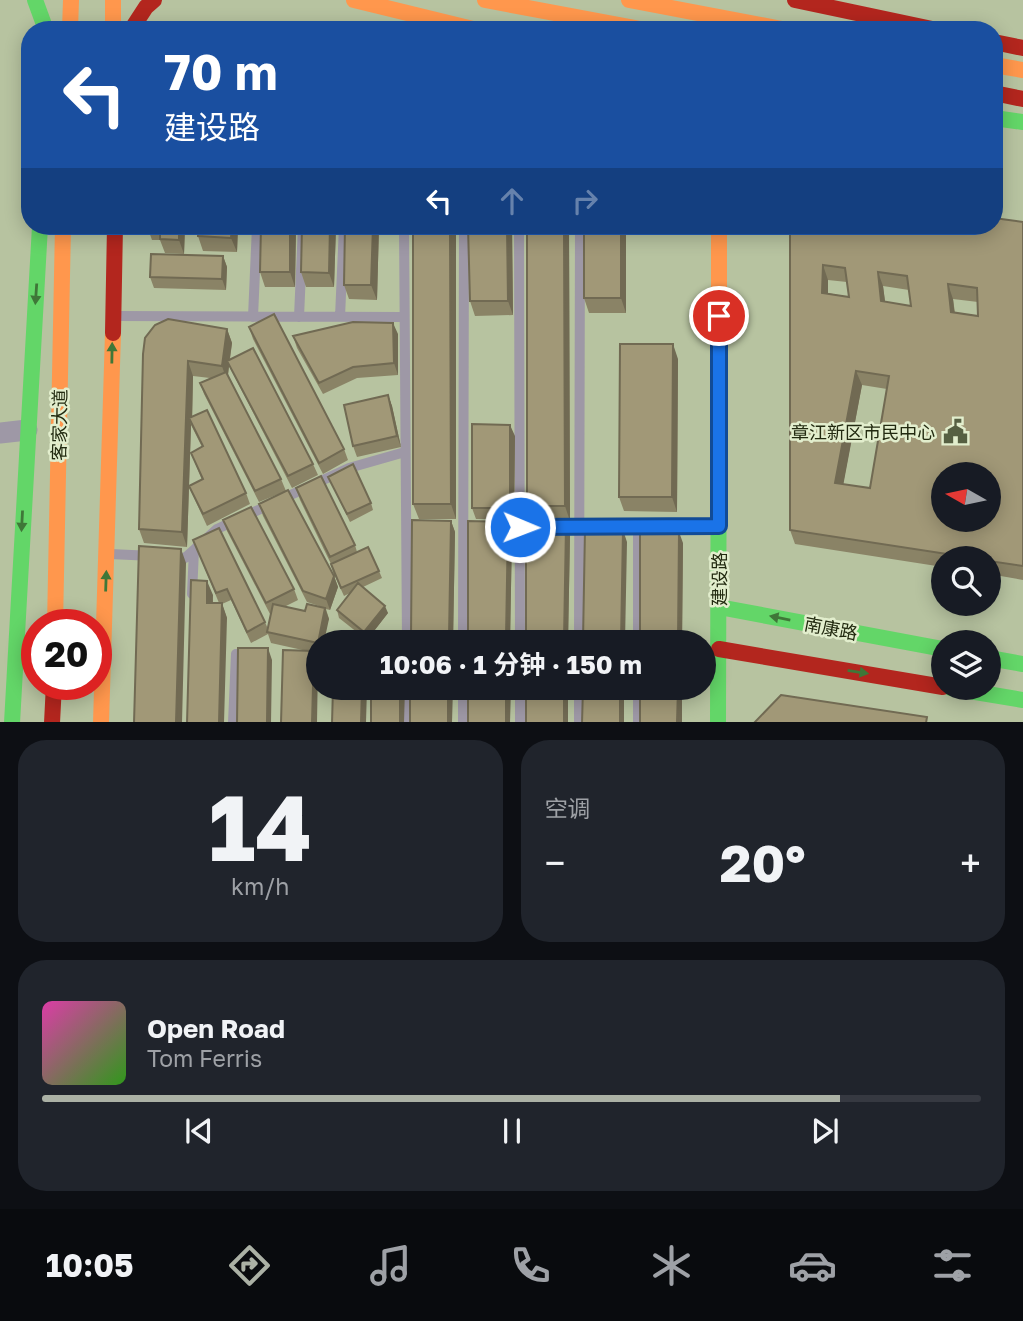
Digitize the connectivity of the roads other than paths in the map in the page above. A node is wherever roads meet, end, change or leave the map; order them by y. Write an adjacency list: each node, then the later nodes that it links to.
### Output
1 (36, 0): 10 (street)
2 (49, 0): 11 (street)
3 (71, 0): 12 (street)
4 (113, 0): 13 (street)
5 (154, 0): 14 (street)
6 (354, 0): 15 (street)
7 (485, 0): 16 (street)
8 (629, 0): 17 (street)
9 (804, 1): 18 (street)
10 (43, 21)
11 (46, 21)
12 (70, 21)
13 (113, 21)
14 (137, 21)
15 (440, 21)
16 (598, 21)
17 (740, 21)
18 (896, 21)
19 (1003, 44): 20 (street)
20 (1023, 48)
21 (1003, 67): 22 (street)
22 (1023, 70)
23 (1003, 95): 24 (street)
24 (1023, 99)
25 (1003, 119): 26 (street)
26 (1023, 122)
27 (39, 235): 43 (street, one-way to 43)
28 (63, 235): 54 (street, 客家大道)
29 (115, 235): 38 (street)
30 (257, 235): 39 (lane)
31 (303, 235): 40 (lane)
32 (344, 235): 41 (lane)
33 (404, 235): 42 (lane)
34 (464, 235): 56 (lane)
35 (519, 235): 48 (lane)
36 (580, 235): 49 (lane)
37 (719, 235): 47 (street, 建设路)
38 (113, 316): 39 (lane); 51 (street, one-way to 38)
39 (253, 317): 40 (lane)
40 (299, 317): 41 (lane)
41 (340, 317): 42 (lane)
42 (403, 317): 45 (lane)
43 (27, 430): 44 (street); 65 (street, one-way to 65)
44 (0, 433)
45 (405, 452): 50 (lane); 55 (lane)
46 (638, 526): 47 (lane); 49 (lane); 59 (lane)
47 (719, 526): 53 (street, 建设路)
48 (526, 527): 49 (lane); 57 (lane)
49 (579, 528): 58 (lane)
50 (194, 550): 51 (lane); 52 (lane)
51 (107, 554): 77 (street, one-way to 51)
52 (192, 603)
53 (719, 607): 60 (street, 南康路, one-way to 53); 61 (street, 建设路)
54 (55, 609)
55 (408, 630)
56 (463, 630)
57 (521, 630)
58 (579, 630)
59 (638, 630)
60 (931, 647)
61 (719, 649): 66 (street, one-way to 66); 84 (street, 建设路)
62 (236, 654): 78 (lane)
63 (1001, 660): 64 (street)
64 (1023, 664)
65 (6, 681): 75 (street)
66 (931, 685)
67 (1001, 696): 74 (street)
68 (53, 700): 76 (street)
69 (408, 700): 79 (lane)
70 (463, 700): 80 (lane)
71 (520, 700): 81 (lane)
72 (579, 700): 82 (lane)
73 (638, 700): 83 (lane)
74 (1023, 700)
75 (12, 722)
76 (52, 722)
77 (101, 722)
78 (233, 722)
79 (408, 722)
80 (463, 722)
81 (520, 722)
82 (579, 722)
83 (638, 722)
84 (718, 722)

